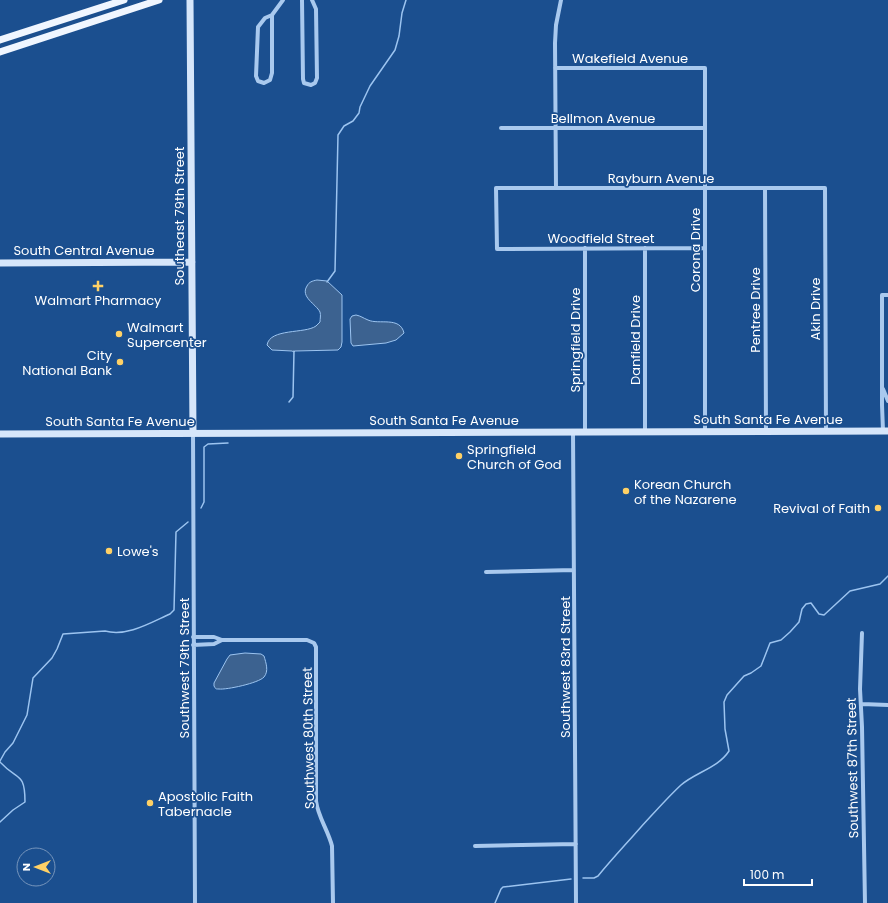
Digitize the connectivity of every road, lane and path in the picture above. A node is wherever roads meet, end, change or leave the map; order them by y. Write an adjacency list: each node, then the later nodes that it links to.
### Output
1 (124, 0): 9 (main road)
2 (159, 0): 11 (main road)
3 (190, 0): 26 (main road, Southeast 79th Street)
4 (282, 0): 8 (street)
5 (302, 0): 6 (street)
6 (312, 0)
7 (561, 0): 13 (street)
8 (272, 15): 8 (street)
9 (30, 31): 10 (main road); 11 (main road)
10 (0, 40)
11 (33, 40): 12 (main road)
12 (0, 52)
13 (555, 68): 14 (street, Wakefield Avenue); 16 (street)
14 (704, 68): 17 (street, Corona Drive)
15 (501, 128): 16 (street, Bellmon Avenue)
16 (556, 128): 17 (street, Bellmon Avenue); 18 (street)
17 (705, 128): 19 (street, Corona Drive)
18 (556, 188): 19 (street, Rayburn Avenue); 25 (street, Rayburn Avenue)
19 (705, 188): 20 (street, Rayburn Avenue); 24 (street, Corona Drive)
20 (765, 188): 21 (street, Rayburn Avenue); 35 (street, Pentree Drive)
21 (825, 188): 36 (street, Akin Drive)
22 (585, 248): 23 (street, Woodfield Street); 25 (street, Woodfield Street); 39 (street, Springfield Drive)
23 (645, 248): 24 (street, Woodfield Street); 33 (street, Danfield Drive)
24 (705, 248): 34 (street, Corona Drive)
25 (497, 249)
26 (192, 262): 27 (main road, South Central Avenue); 40 (main road, Southeast 79th Street)
27 (0, 263)
28 (888, 295): 29 (street)
29 (882, 377): 30 (street); 31 (street)
30 (888, 377)
31 (882, 386): 32 (street); 37 (street)
32 (888, 401)
33 (645, 431): 34 (main road, South Santa Fe Avenue); 39 (main road, South Santa Fe Avenue)
34 (705, 431): 35 (main road, South Santa Fe Avenue)
35 (766, 431): 36 (main road, South Santa Fe Avenue)
36 (826, 431): 37 (main road, South Santa Fe Avenue)
37 (886, 431)
38 (573, 432): 39 (main road, South Santa Fe Avenue); 40 (main road, South Santa Fe Avenue); 42 (street, Southwest 83rd Street)
39 (585, 432)
40 (193, 433): 41 (main road, South Santa Fe Avenue); 45 (street, Southwest 79th Street)
41 (0, 434)
42 (574, 570): 43 (street); 50 (street, Southwest 83rd Street)
43 (486, 572)
44 (862, 633): 48 (street, Southwest 87th Street)
45 (193, 637): 46 (street); 47 (street, Southwest 79th Street)
46 (222, 640): 47 (street); 53 (street, Southwest 80th Street)
47 (193, 645): 52 (street, Southwest 79th Street)
48 (862, 704): 49 (street); 55 (street, Southwest 87th Street)
49 (888, 705)
50 (576, 844): 51 (street); 54 (street, Southwest 83rd Street)
51 (475, 846)
52 (195, 903)
53 (333, 903)
54 (576, 903)
55 (865, 903)

